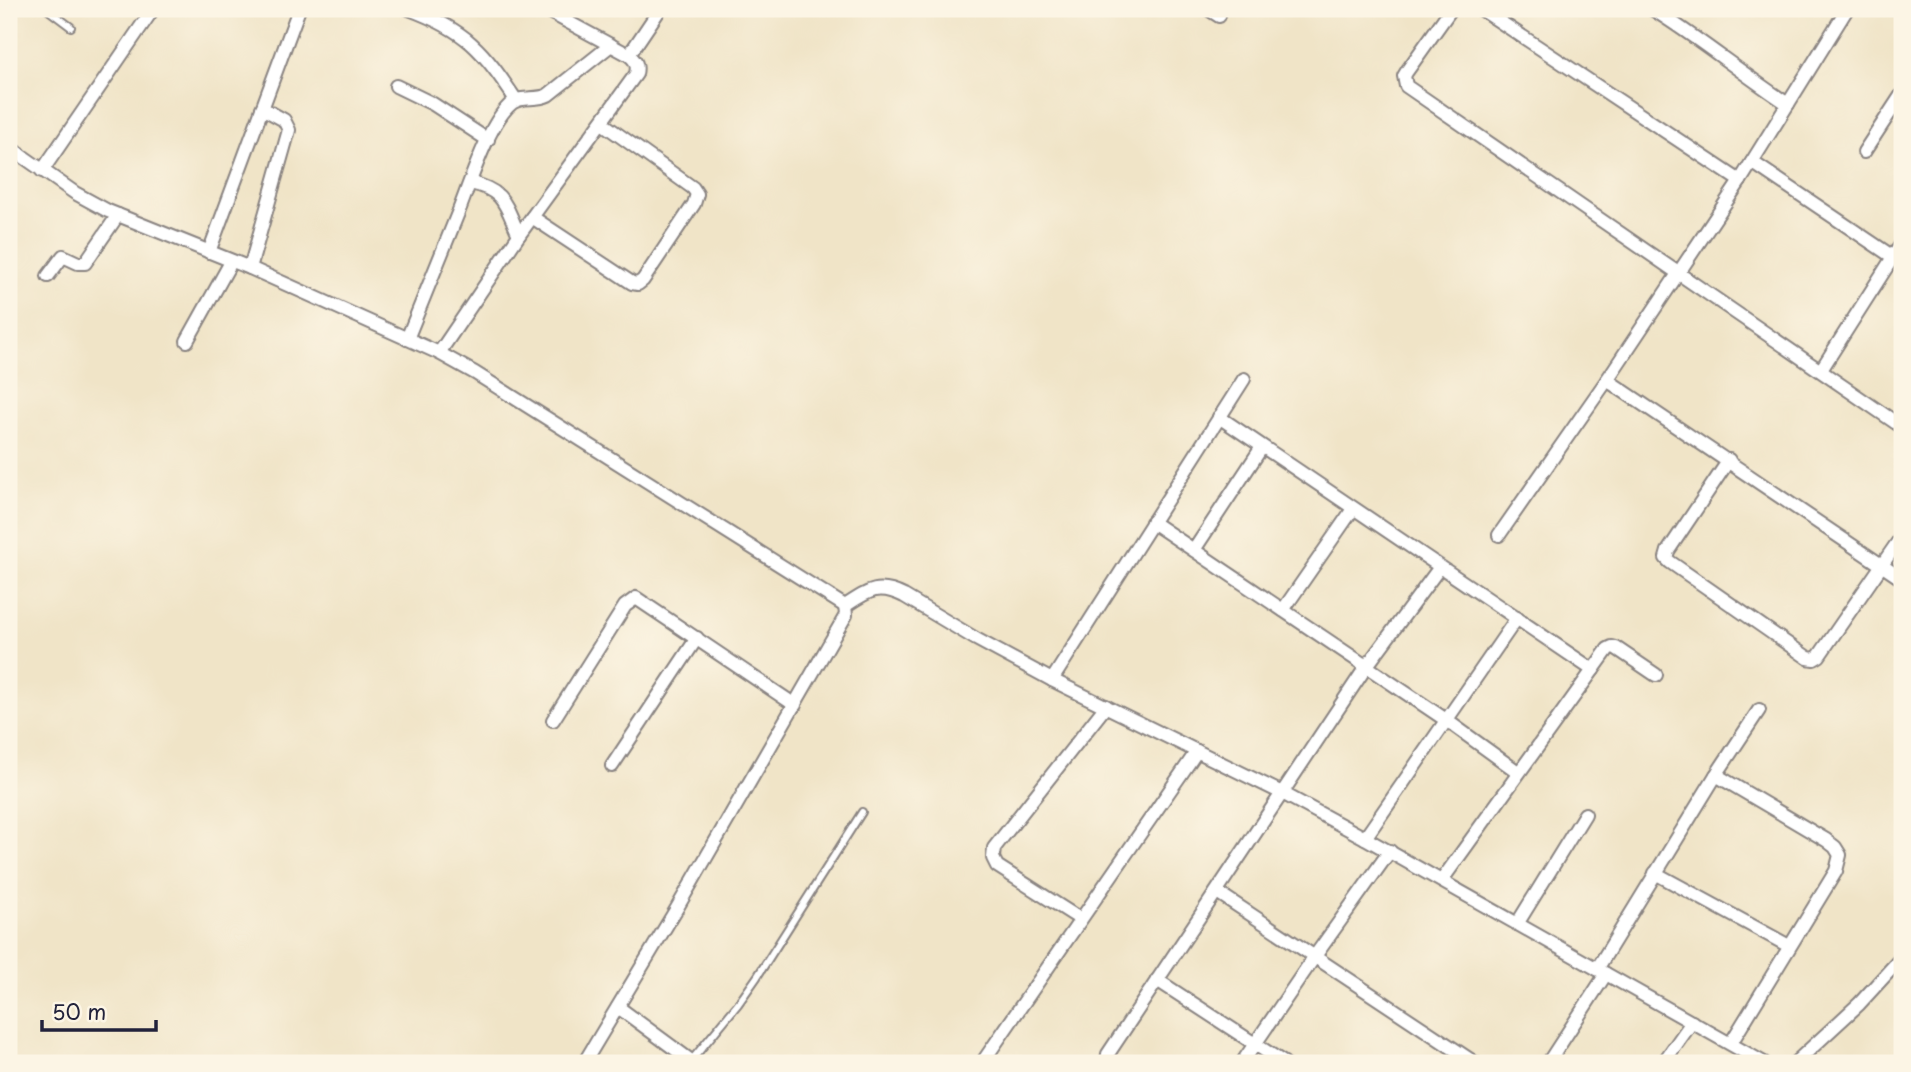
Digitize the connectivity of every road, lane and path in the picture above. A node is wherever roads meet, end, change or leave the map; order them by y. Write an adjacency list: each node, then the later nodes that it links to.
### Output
1 (47, 9): 11 (lane)
2 (153, 9): 24 (street)
3 (299, 9): 18 (street)
4 (409, 9): 16 (street)
5 (544, 9): 12 (street)
6 (660, 9): 13 (street)
7 (1451, 9): 35 (street)
8 (1481, 9): 25 (street)
9 (1652, 9): 17 (street)
10 (1847, 9): 17 (street)
11 (71, 27)
12 (611, 46): 13 (street); 16 (street)
13 (629, 55): 19 (street)
14 (396, 86): 20 (street)
15 (1902, 94): 21 (street)
16 (516, 100): 20 (street)
17 (1787, 104): 23 (street)
18 (262, 108): 31 (street); 34 (street)
19 (602, 123): 28 (street); 28 (street)
20 (488, 140): 26 (street)
21 (1864, 152)
22 (9, 155): 24 (street)
23 (1752, 162): 25 (street); 32 (street)
24 (42, 171): 27 (street)
25 (1740, 181): 35 (street)
26 (470, 183): 29 (street); 37 (street)
27 (118, 215): 31 (street); 36 (street)
28 (532, 218): 29 (street)
29 (519, 235): 39 (street)
30 (1902, 243): 32 (street)
31 (209, 252): 33 (street)
32 (1893, 257): 40 (street)
33 (231, 261): 34 (street); 38 (street)
34 (250, 268): 37 (street)
35 (1679, 272): 40 (street); 42 (street)
36 (48, 276)
37 (407, 338): 39 (street)
38 (187, 341)
39 (439, 353): 55 (street)
40 (1821, 370): 44 (street)
41 (1244, 379): 43 (street)
42 (1607, 380): 46 (street); 49 (street)
43 (1219, 417): 45 (street); 48 (street)
44 (1902, 427)
45 (1262, 447): 47 (street); 51 (street)
46 (1729, 460): 52 (street); 52 (street)
47 (1353, 509): 53 (street); 56 (street)
48 (1152, 522): 51 (street); 62 (street)
49 (1499, 535)
50 (1902, 536): 52 (street)
51 (1194, 550): 56 (street)
52 (1882, 565): 54 (street)
53 (1440, 567): 57 (street); 59 (street)
54 (1902, 579)
55 (845, 606): 62 (street); 63 (street)
56 (1283, 610): 59 (street)
57 (1517, 618): 60 (street); 67 (street)
58 (696, 638): 63 (street); 66 (street); 69 (street)
59 (1366, 667): 67 (street); 72 (street)
60 (1593, 670): 61 (street); 70 (street)
61 (1656, 675)
62 (1052, 680): 64 (street)
63 (794, 705): 87 (street)
64 (1106, 706): 68 (street); 80 (street)
65 (1759, 710): 71 (street)
66 (554, 720)
67 (1446, 720): 70 (street); 75 (street)
68 (1197, 751): 72 (street); 80 (street)
69 (612, 766)
70 (1518, 772): 78 (street)
71 (1716, 775): 77 (street); 82 (street)
72 (1284, 794): 75 (street); 79 (street)
73 (862, 812): 91 (lane)
74 (1585, 814): 81 (street)
75 (1365, 838): 76 (street)
76 (1390, 851): 78 (street); 83 (street)
77 (1655, 873): 82 (street); 85 (street)
78 (1442, 880): 81 (street)
79 (1217, 892): 83 (street); 86 (street)
80 (1080, 919): 93 (street)
81 (1517, 924): 85 (street)
82 (1789, 946): 89 (street)
83 (1315, 956): 90 (street); 97 (street)
84 (1902, 957): 101 (street)
85 (1602, 972): 88 (street); 98 (street)
86 (1157, 980): 90 (street); 94 (street)
87 (618, 1007): 91 (street); 92 (street)
88 (1692, 1022): 89 (street); 99 (street)
89 (1731, 1043): 100 (street)
90 (1255, 1044): 95 (street); 96 (street)
91 (692, 1062)
92 (584, 1063)
93 (982, 1063)
94 (1110, 1063)
95 (1242, 1063)
96 (1284, 1063)
97 (1475, 1063)
98 (1548, 1063)
99 (1663, 1063)
100 (1764, 1063)
101 (1796, 1063)

